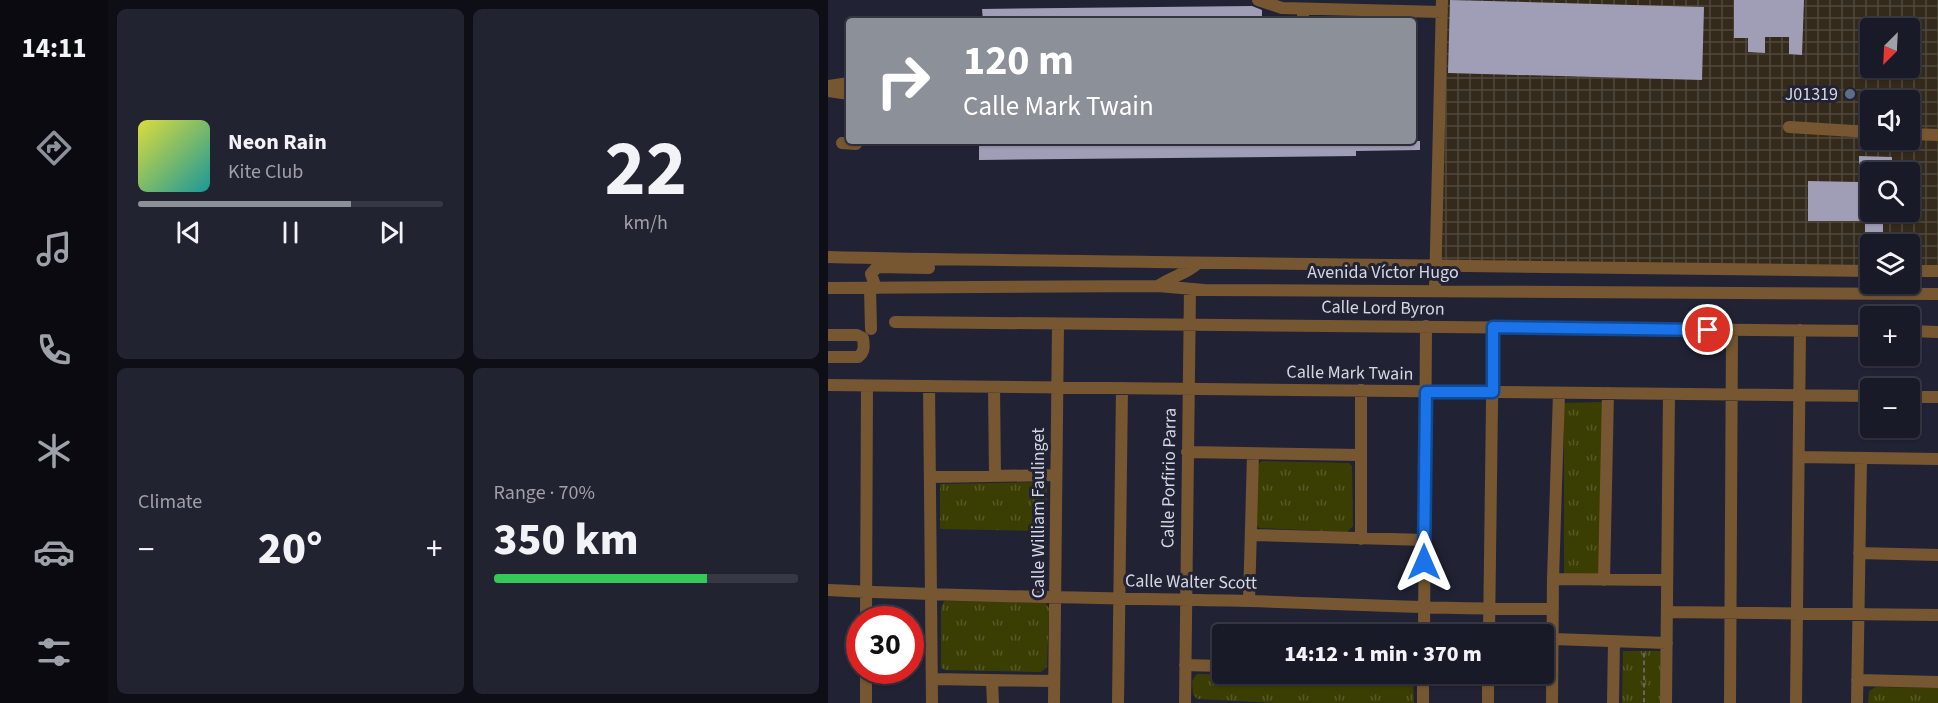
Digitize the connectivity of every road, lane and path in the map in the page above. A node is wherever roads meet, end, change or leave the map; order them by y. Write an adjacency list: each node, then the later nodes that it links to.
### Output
1 (1258, 0): 3 (street)
2 (1442, 6): 4 (street); 18 (street)
3 (1303, 15): 4 (street)
4 (1349, 15)
5 (846, 83): 6 (street)
6 (828, 86)
7 (828, 91): 8 (street)
8 (846, 94)
9 (1789, 127): 10 (street)
10 (1860, 131)
11 (1920, 134): 12 (street)
12 (1938, 135)
13 (842, 144): 14 (street)
14 (856, 144)
15 (828, 256): 16 (street, Avenida Víctor Hugo)
16 (959, 261): 17 (street, Avenida Víctor Hugo); 24 (street)
17 (1198, 263): 18 (street, Avenida Víctor Hugo); 22 (street)
18 (1436, 267): 19 (street, Avenida Víctor Hugo); 26 (street)
19 (1860, 271)
20 (1920, 271): 21 (street)
21 (1938, 271)
22 (1158, 286): 24 (street, Avenida Víctor Hugo); 25 (street, Avenida Víctor Hugo)
23 (828, 288): 24 (street, Avenida Víctor Hugo)
24 (873, 288): 33 (street)
25 (1190, 289): 26 (street, Avenida Víctor Hugo); 30 (street, Calle Porfirio Parra)
26 (1435, 290): 27 (street, Avenida Víctor Hugo)
27 (1938, 294)
28 (895, 322): 29 (street, Calle Lord Byron)
29 (1058, 324): 30 (street, Calle Lord Byron); 45 (street, Calle William Faulinget)
30 (1190, 324): 31 (street, Calle Lord Byron); 47 (street, Calle Porfirio Parra)
31 (1426, 326): 32 (street, Calle Lord Byron); 49 (street)
32 (1493, 327): 34 (street, Calle Lord Byron); 50 (street)
33 (871, 329)
34 (1732, 330): 35 (street, Calle Lord Byron); 54 (street)
35 (1800, 330): 36 (street, Calle Lord Byron); 55 (street)
36 (1860, 331)
37 (1920, 332): 38 (street)
38 (1938, 332)
39 (828, 335): 40 (street)
40 (828, 357)
41 (828, 385): 42 (street, Calle Mark Twain)
42 (867, 386): 43 (street, Calle Mark Twain); 77 (street)
43 (929, 386): 44 (street, Calle Mark Twain); 67 (street)
44 (994, 387): 45 (street, Calle Mark Twain); 65 (street)
45 (1056, 387): 46 (street, Calle Mark Twain); 66 (street, Calle William Faulinget)
46 (1122, 388): 47 (street, Calle Mark Twain); 80 (street)
47 (1189, 388): 48 (street, Calle Mark Twain); 59 (street, Calle Porfirio Parra)
48 (1361, 390): 49 (street, Calle Mark Twain); 61 (street)
49 (1426, 392): 50 (street, Calle Mark Twain); 70 (street)
50 (1493, 392): 51 (street, Calle Mark Twain); 86 (street)
51 (1559, 393): 52 (street, Calle Mark Twain); 73 (street)
52 (1608, 393): 53 (street, Calle Mark Twain); 74 (street)
53 (1669, 394): 54 (street, Calle Mark Twain); 75 (street)
54 (1731, 395): 55 (street, Calle Mark Twain); 88 (street)
55 (1800, 396): 56 (street, Calle Mark Twain); 62 (street)
56 (1860, 396)
57 (1920, 397): 58 (street)
58 (1938, 397)
59 (1187, 452): 60 (street); 81 (street, Calle Porfirio Parra)
60 (1253, 454): 61 (street); 68 (street)
61 (1360, 455): 69 (street)
62 (1799, 456): 63 (street); 89 (street)
63 (1861, 458): 64 (street); 71 (street)
64 (1938, 459)
65 (995, 475): 66 (street); 67 (street)
66 (1056, 475): 79 (street, Calle William Faulinget)
67 (931, 477): 78 (street)
68 (1252, 536): 69 (street); 82 (street)
69 (1361, 539): 70 (street)
70 (1425, 540): 84 (street)
71 (1859, 553): 72 (street); 90 (street)
72 (1938, 555)
73 (1553, 579): 74 (street); 85 (street)
74 (1605, 580): 75 (street)
75 (1667, 580): 87 (street)
76 (828, 590): 77 (street, Calle Walter Scott)
77 (866, 592): 78 (street, Calle Walter Scott); 83 (street)
78 (932, 595): 79 (street, Calle Walter Scott); 101 (street)
79 (1056, 599): 80 (street, Calle Walter Scott); 104 (street, Calle William Faulinget)
80 (1120, 599): 81 (street, Calle Walter Scott); 114 (street)
81 (1185, 601): 82 (street, Calle Walter Scott); 99 (street, Calle Porfirio Parra)
82 (1249, 602): 84 (street, Calle Walter Scott)
83 (866, 606)
84 (1424, 608): 86 (street, Calle Walter Scott); 92 (street)
85 (1553, 609): 86 (street, Calle Walter Scott); 94 (street)
86 (1489, 610): 93 (street)
87 (1667, 612): 88 (street); 97 (street)
88 (1731, 613): 89 (street); 122 (street)
89 (1797, 614): 90 (street); 123 (street)
90 (1858, 615): 91 (street); 102 (street)
91 (1938, 615)
92 (1424, 624)
93 (1489, 624)
94 (1553, 624)
95 (1554, 639): 96 (street)
96 (1614, 641): 97 (street); 119 (street)
97 (1667, 643): 121 (street)
98 (1644, 650): 120 (path)
99 (1185, 664): 100 (street); 115 (street, Calle Porfirio Parra)
100 (1212, 665)
101 (932, 679): 103 (street); 111 (street)
102 (1857, 680): 105 (street); 124 (street)
103 (992, 681): 104 (street); 112 (street)
104 (1054, 681): 113 (street, Calle William Faulinget)
105 (1938, 682)
106 (866, 684): 110 (street)
107 (1424, 684): 116 (street)
108 (1488, 684): 117 (street)
109 (1552, 684): 118 (street)
110 (866, 703)
111 (932, 703)
112 (993, 703)
113 (1054, 703)
114 (1118, 703)
115 (1185, 703)
116 (1423, 703)
117 (1488, 703)
118 (1552, 703)
119 (1613, 703)
120 (1644, 703)
121 (1666, 703)
122 (1730, 703)
123 (1796, 703)
124 (1857, 703)

